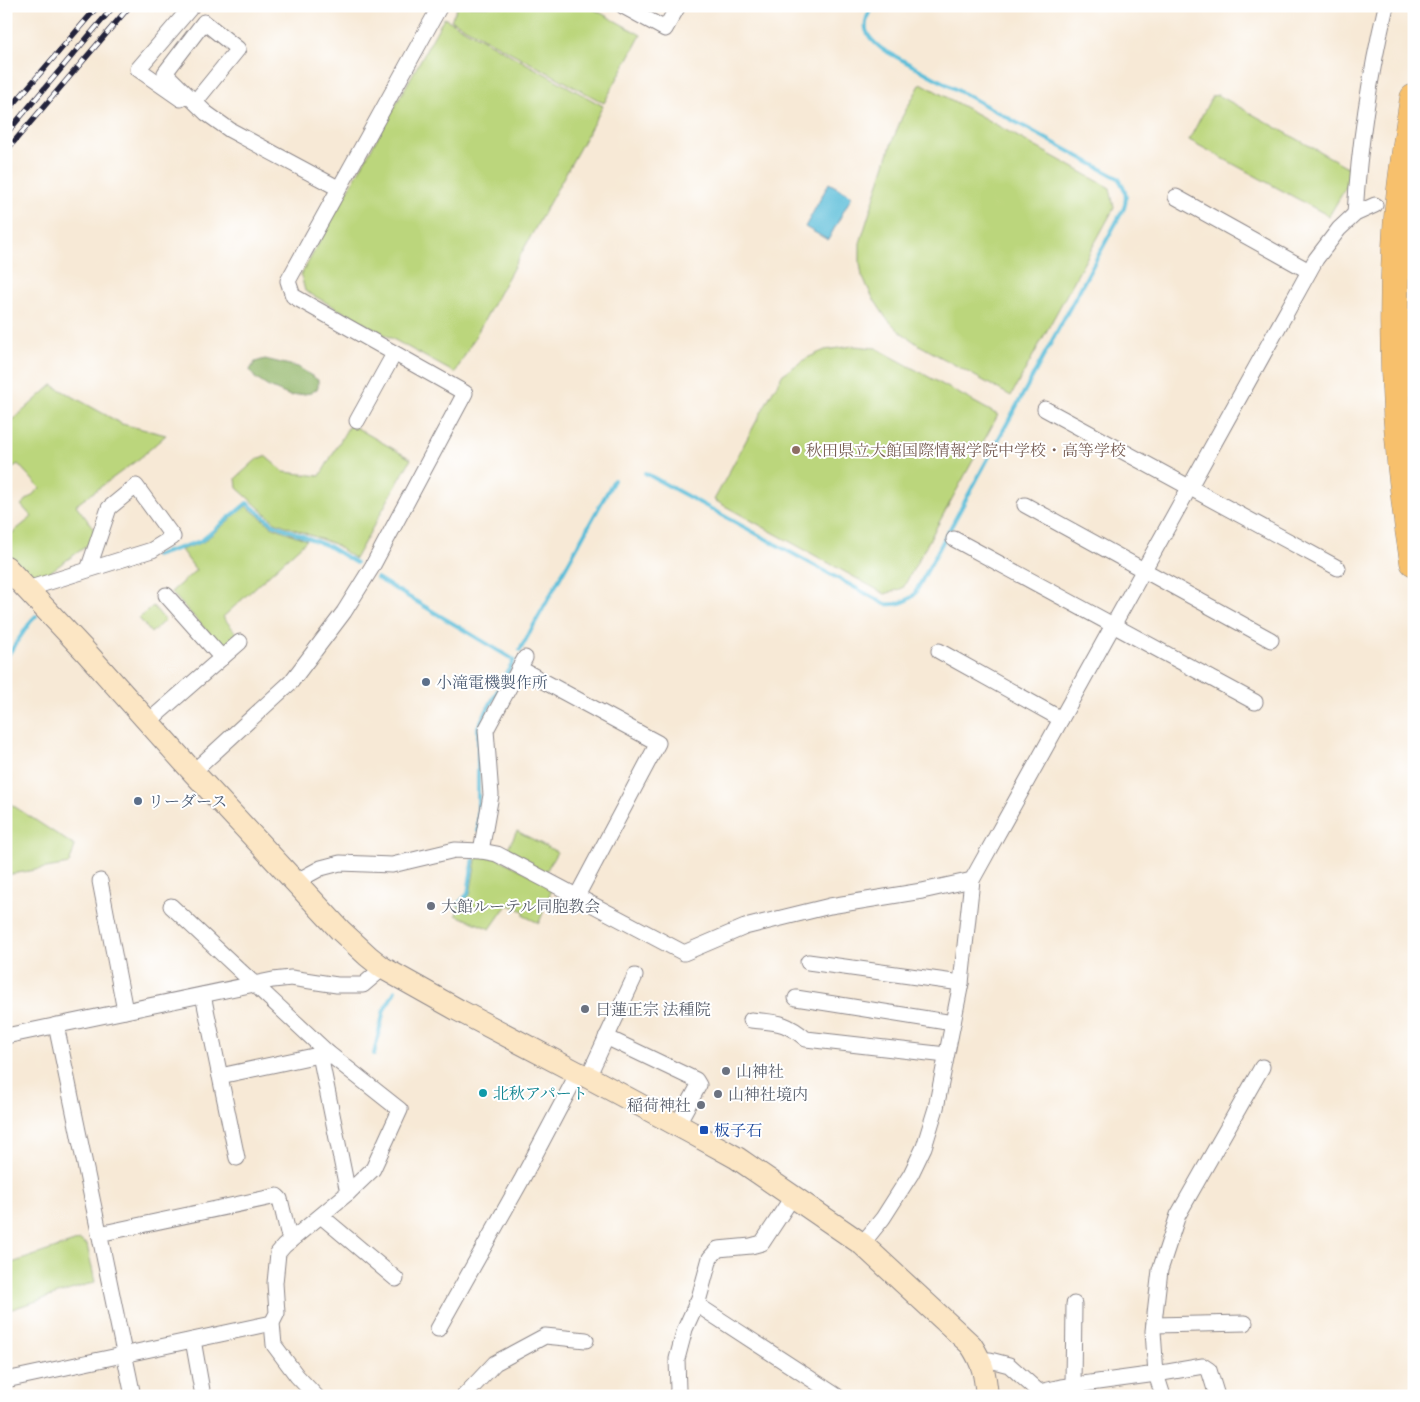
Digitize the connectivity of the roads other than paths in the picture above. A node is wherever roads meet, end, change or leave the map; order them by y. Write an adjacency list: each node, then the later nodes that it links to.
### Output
1 (192, 6): 7 (street)
2 (440, 6): 8 (street)
3 (623, 6): 4 (street)
4 (678, 6)
5 (1386, 6): 11 (street)
6 (1414, 98): 19 (highway)
7 (192, 103): 7 (street); 8 (street)
8 (338, 188): 13 (street)
9 (1176, 198): 12 (street)
10 (1375, 204): 11 (street)
11 (1355, 214): 12 (street)
12 (1309, 271): 16 (street)
13 (394, 354): 15 (street); 34 (street)
14 (1045, 409): 16 (street)
15 (357, 421)
16 (1190, 487): 21 (street); 23 (street)
17 (1025, 505): 23 (street)
18 (954, 539): 26 (street)
19 (1414, 562)
20 (6, 566): 24 (street)
21 (1338, 568)
22 (88, 570): 22 (street); 24 (street)
23 (1144, 570): 26 (street); 27 (street)
24 (27, 589): 33 (street)
25 (166, 595): 30 (street)
26 (1113, 625): 31 (street); 32 (street)
27 (1271, 640)
28 (240, 642): 30 (street)
29 (939, 651): 32 (street)
30 (222, 658): 33 (street)
31 (1255, 702)
32 (1061, 719): 36 (street)
33 (148, 722): 34 (street)
34 (193, 772): 38 (street)
35 (481, 851): 38 (street); 39 (street); 39 (street)
36 (972, 880): 39 (street); 44 (street)
37 (100, 881): 48 (street)
38 (295, 882): 42 (street)
39 (577, 896)
40 (171, 906): 45 (street)
41 (808, 962): 44 (street)
42 (382, 968): 45 (street); 57 (street)
43 (635, 976): 53 (street)
44 (961, 983): 50 (street)
45 (255, 984): 46 (street); 54 (street)
46 (203, 995): 48 (street); 58 (street)
47 (796, 998): 50 (street)
48 (125, 1011): 51 (street)
49 (751, 1020): 55 (street)
50 (952, 1022): 55 (street)
51 (56, 1025): 52 (street); 64 (street)
52 (6, 1036)
53 (606, 1037): 57 (street); 59 (street)
54 (324, 1054): 58 (street); 61 (street); 61 (street)
55 (946, 1055): 66 (street)
56 (1262, 1067): 72 (street)
57 (583, 1075): 59 (street); 73 (street)
58 (220, 1076): 60 (street)
59 (677, 1125): 62 (street)
60 (237, 1158)
61 (348, 1193): 63 (street)
62 (793, 1196): 66 (street); 68 (street)
63 (321, 1216): 65 (street); 67 (street)
64 (99, 1234): 65 (street); 76 (street)
65 (290, 1241): 70 (street)
66 (862, 1244): 77 (street)
67 (396, 1279)
68 (696, 1304): 86 (street); 87 (street)
69 (1074, 1304): 80 (street)
70 (272, 1323): 74 (street); 84 (street)
71 (1245, 1324): 72 (street)
72 (1154, 1325): 78 (street)
73 (438, 1329)
74 (193, 1340): 76 (street); 83 (street)
75 (586, 1340): 85 (street)
76 (124, 1354): 79 (street); 82 (street)
77 (981, 1360): 81 (street); 88 (street)
78 (1156, 1374): 80 (street); 89 (street); 90 (street)
79 (6, 1380)
80 (1073, 1385): 81 (street)
81 (1041, 1394)
82 (133, 1396)
83 (203, 1396)
84 (316, 1396)
85 (464, 1396)
86 (676, 1396)
87 (836, 1396)
88 (987, 1396)
89 (1162, 1396)
90 (1217, 1396)

